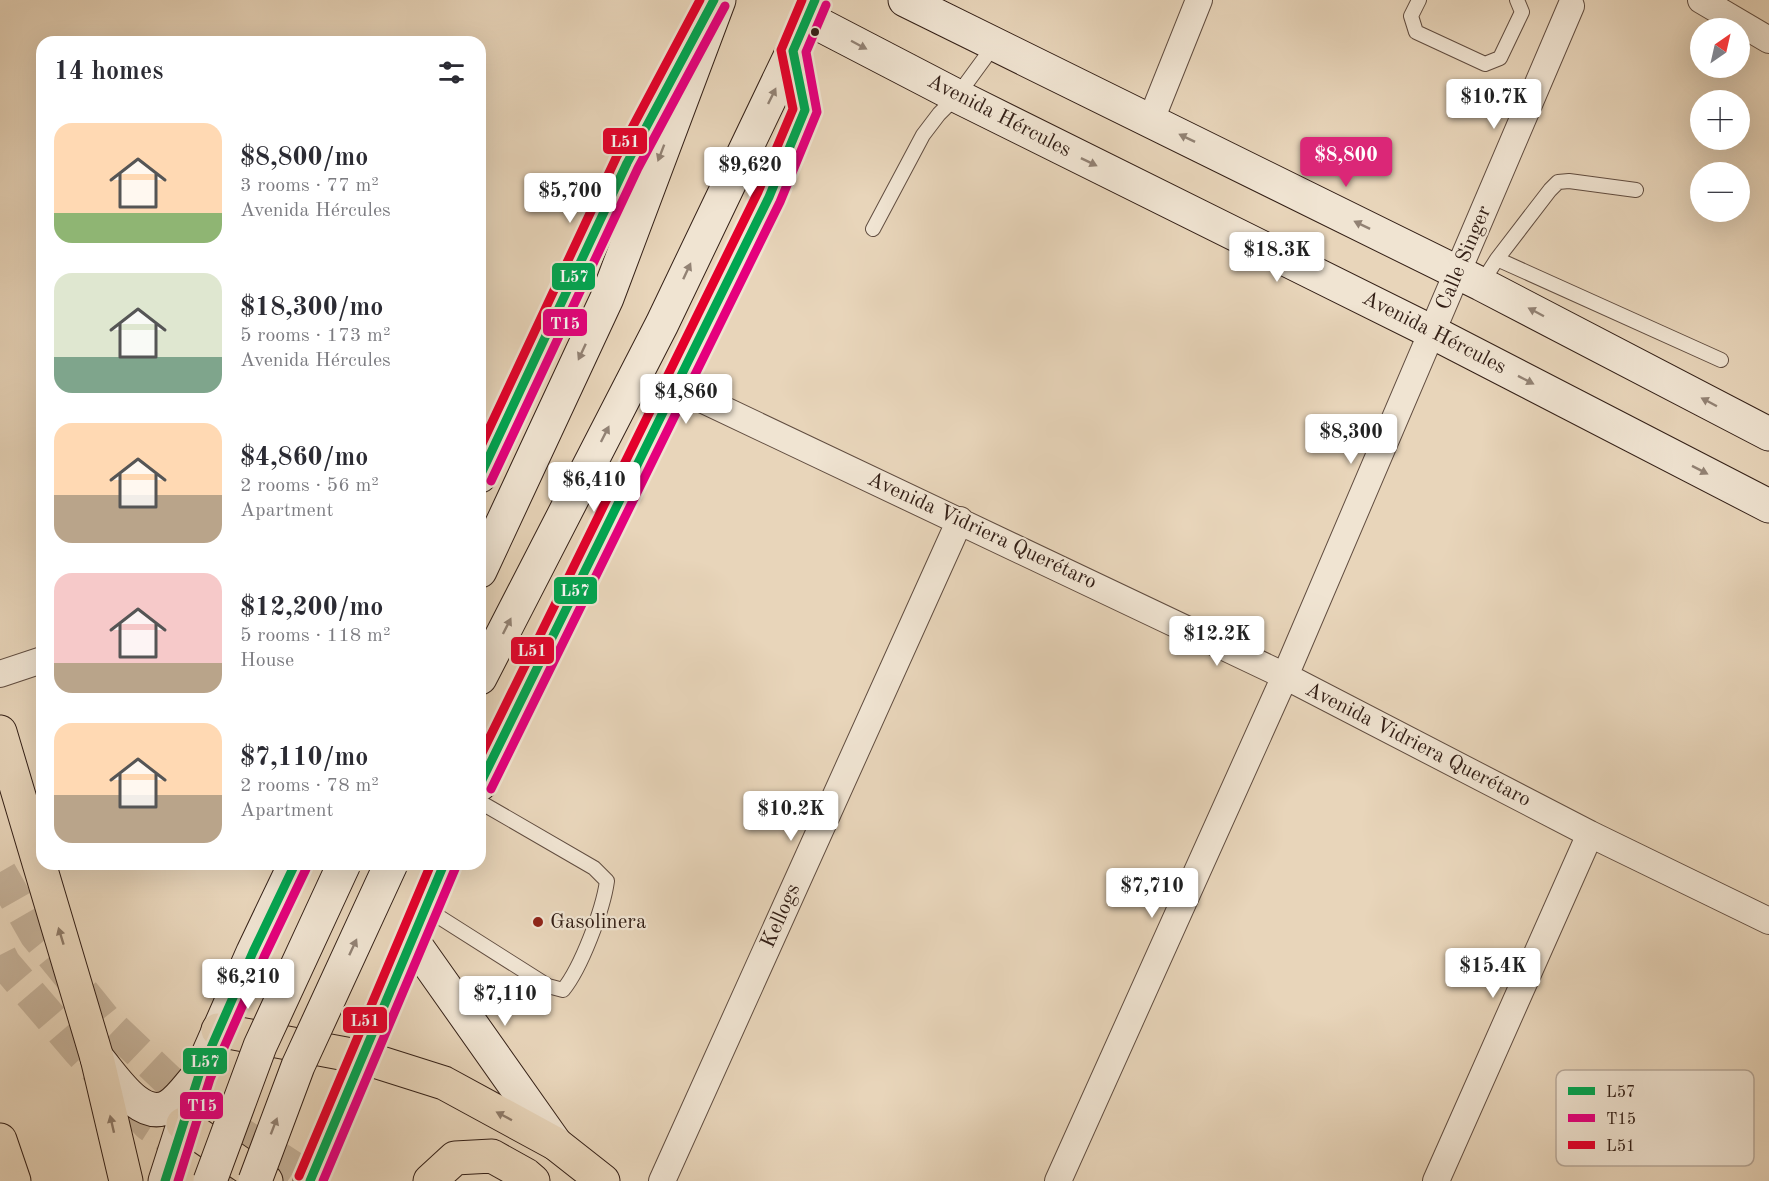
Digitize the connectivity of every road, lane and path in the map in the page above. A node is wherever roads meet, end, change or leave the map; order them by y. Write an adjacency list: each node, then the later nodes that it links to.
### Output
1 (714, 0): 22 (street)
2 (719, 0): 25 (street, one-way to 25)
3 (905, 0): 11 (street)
4 (1199, 0): 14 (street)
5 (1419, 0): 6 (lane)
6 (1517, 0)
7 (1707, 1): 10 (street)
8 (1571, 6): 17 (street, Calle Singer)
9 (811, 9): 12 (street); 13 (street, Avenida Hércules, one-way to 13)
10 (1769, 40)
11 (995, 44): 13 (lane); 14 (street)
12 (793, 51): 20 (street); 27 (street, one-way to 12)
13 (957, 96): 16 (lane); 18 (street, Avenida Hércules, one-way to 18)
14 (1150, 120): 17 (street, one-way to 14)
15 (1636, 190): 17 (lane)
16 (873, 229)
17 (1479, 272): 18 (street, Calle Singer); 19 (lane); 21 (street, one-way to 17)
18 (1432, 332): 23 (street, Avenida Hércules, one-way to 23); 29 (street, Calle Singer)
19 (1721, 360)
20 (676, 387): 24 (street, Avenida Vidriera Querétaro); 31 (street)
21 (1766, 425)
22 (486, 463)
23 (1769, 506)
24 (960, 520): 29 (street, Avenida Vidriera Querétaro); 60 (street, Kellogs)
25 (486, 558)
26 (36, 662): 28 (street)
27 (486, 666)
28 (0, 674)
29 (1285, 675): 33 (street, Avenida Vidriera Querétaro); 61 (street, Calle Singer)
30 (0, 732): 34 (highway, one-way to 30)
31 (486, 772)
32 (486, 805): 40 (lane)
33 (1590, 834): 41 (street, Avenida Vidriera Querétaro); 62 (street)
34 (36, 853)
35 (41, 870): 45 (highway, one-way to 35)
36 (292, 870): 43 (street)
37 (341, 870): 53 (street, bridge)
38 (389, 870): 54 (street, one-way to 38, bridge)
39 (441, 870): 40 (street)
40 (425, 908): 42 (street)
41 (1769, 921)
42 (412, 940): 44 (street); 49 (street)
43 (218, 1030): 44 (highway); 46 (street)
44 (362, 1057): 49 (highway, one-way to 44); 56 (street)
45 (97, 1058): 46 (street); 51 (highway, one-way to 45)
46 (199, 1075): 47 (street)
47 (183, 1124): 52 (street); 55 (highway)
48 (0, 1140): 50 (highway)
49 (556, 1144): 59 (highway)
50 (14, 1181)
51 (126, 1181)
52 (165, 1181)
53 (210, 1181)
54 (255, 1181)
55 (266, 1181)
56 (310, 1181)
57 (430, 1181): 58 (highway)
58 (533, 1181)
59 (603, 1181)
60 (662, 1181)
61 (1058, 1181)
62 (1436, 1181)

